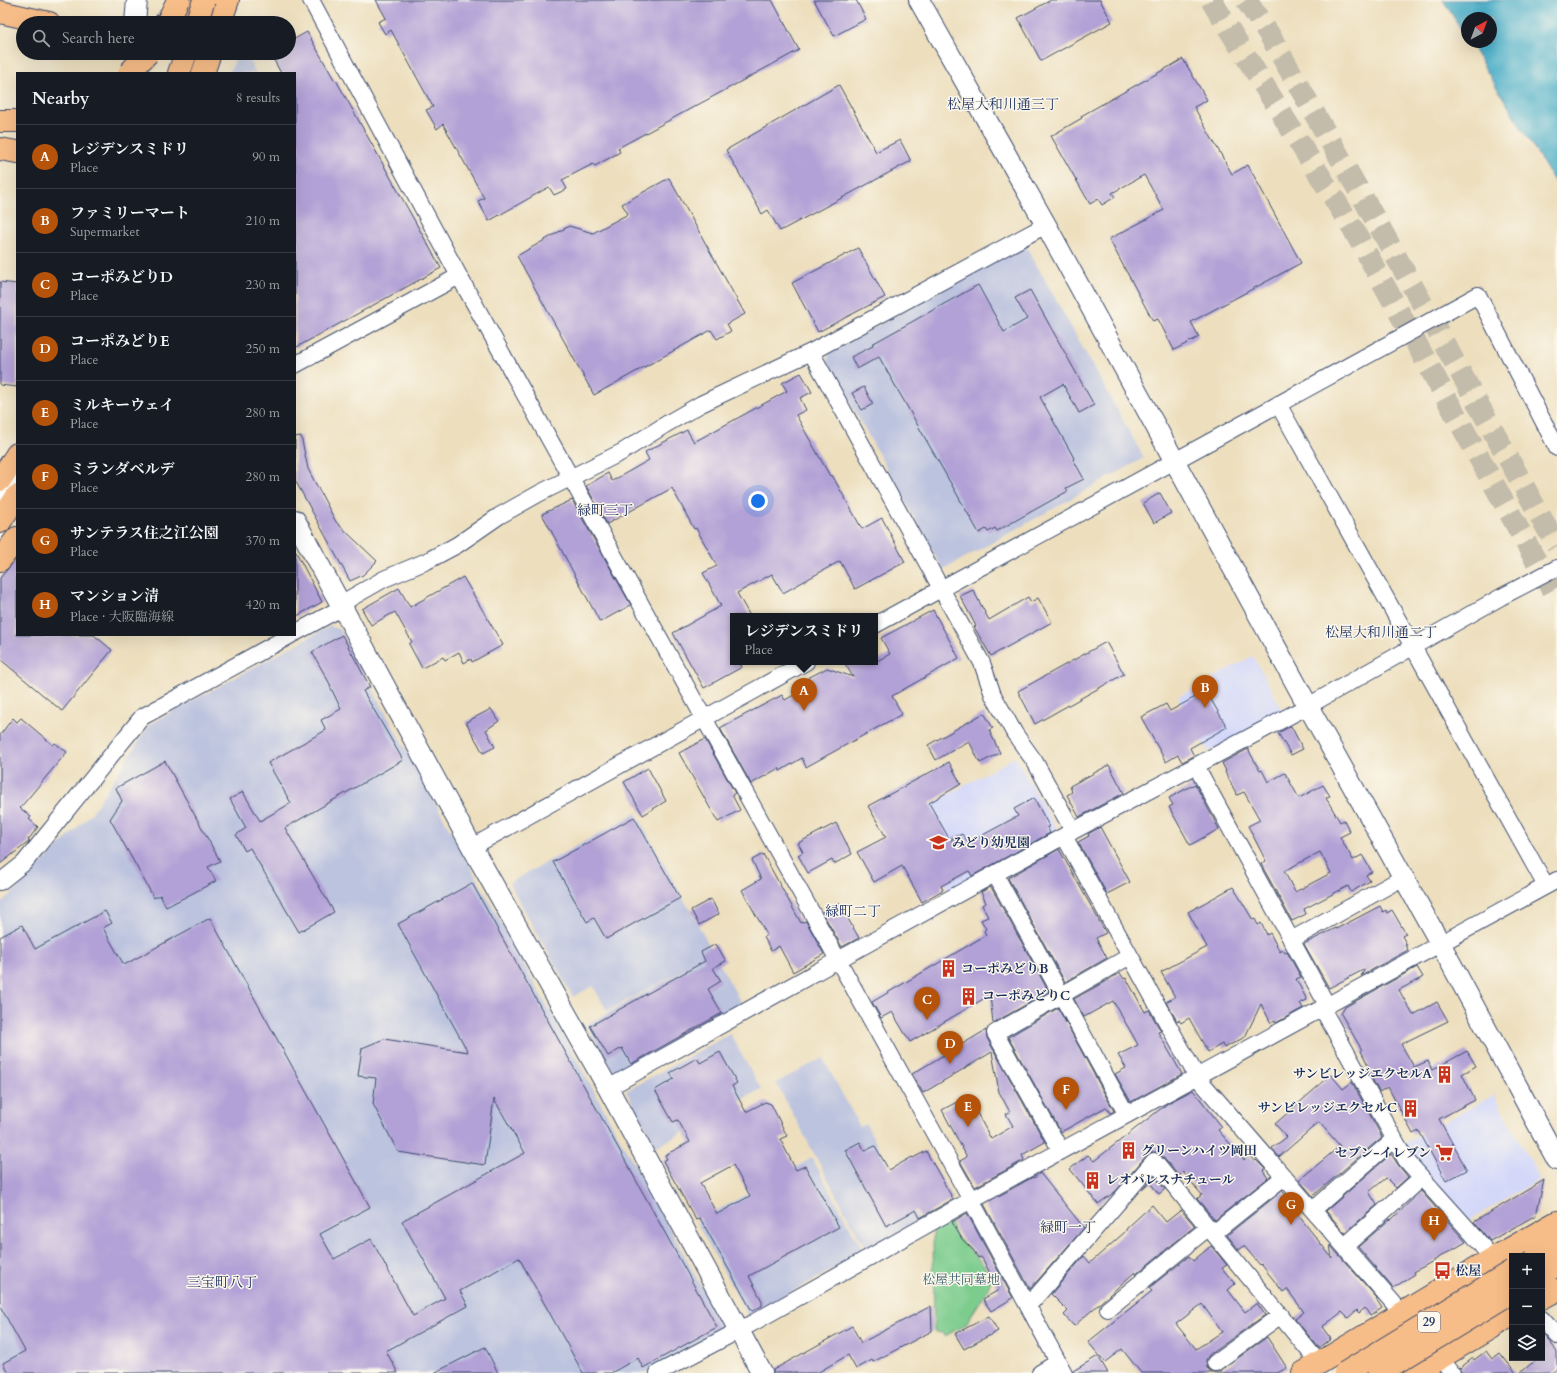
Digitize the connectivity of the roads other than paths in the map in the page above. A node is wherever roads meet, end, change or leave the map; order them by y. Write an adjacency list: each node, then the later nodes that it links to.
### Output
1 (136, 0): 10 (street)
2 (178, 0): 11 (main road, bridge)
3 (204, 0): 13 (main road, bridge)
4 (211, 0): 12 (main road, bridge)
5 (228, 0): 14 (main road)
6 (311, 0): 30 (street)
7 (919, 0): 29 (street)
8 (0, 12): 9 (main road)
9 (18, 16)
10 (135, 16)
11 (170, 16)
12 (184, 16)
13 (198, 16)
14 (222, 16)
15 (0, 27): 16 (main road)
16 (16, 29)
17 (134, 60): 22 (street)
18 (141, 60): 21 (main road, bridge)
19 (184, 60): 23 (main road)
20 (208, 60): 24 (main road)
21 (130, 72)
22 (133, 72)
23 (179, 72)
24 (203, 72)
25 (0, 121): 26 (main road)
26 (16, 121)
27 (0, 149): 28 (main road)
28 (16, 152)
29 (1046, 225): 31 (street); 36 (street)
30 (459, 276): 32 (street); 37 (street)
31 (810, 352): 37 (street); 47 (street)
32 (296, 364)
33 (1278, 404): 34 (street); 36 (street); 52 (street)
34 (1557, 448)
35 (16, 456): 38 (main road)
36 (1174, 462): 47 (street); 54 (street)
37 (571, 478): 48 (street); 55 (street)
38 (0, 480)
39 (16, 480): 41 (street)
40 (16, 498): 42 (main road)
41 (0, 504)
42 (0, 522)
43 (296, 522): 48 (street)
44 (16, 539): 45 (main road)
45 (0, 560)
46 (1557, 568): 52 (street)
47 (941, 589): 49 (street); 57 (street)
48 (343, 607): 50 (street); 58 (street)
49 (878, 623)
50 (296, 632)
51 (289, 636): 61 (street)
52 (1413, 647): 54 (street); 62 (street)
53 (800, 665): 55 (street)
54 (1308, 706): 56 (street); 60 (street)
55 (703, 718): 58 (street); 66 (street)
56 (1196, 766): 57 (street); 63 (street)
57 (1069, 833): 59 (street); 65 (street)
58 (472, 846): 70 (street)
59 (996, 874): 66 (street); 67 (street)
60 (1404, 877): 63 (street); 64 (street)
61 (0, 882)
62 (1552, 883): 64 (street)
63 (1291, 940): 68 (street)
64 (1440, 943): 68 (street); 74 (street)
65 (1130, 956): 67 (street); 69 (street)
66 (838, 960): 70 (street); 77 (street)
67 (1061, 994): 71 (street); 73 (street)
68 (1325, 1007): 69 (street); 72 (street)
69 (1197, 1076): 71 (street); 75 (street)
70 (608, 1088): 97 (street)
71 (1127, 1115): 73 (street)
72 (1394, 1139): 76 (street); 78 (street)
73 (1061, 1151): 77 (street)
74 (1557, 1160)
75 (1284, 1177): 78 (street); 80 (street)
76 (1421, 1178): 82 (street); 84 (street)
77 (971, 1200): 91 (street); 97 (street)
78 (1313, 1210): 82 (street)
79 (1557, 1222): 84 (main road)
80 (1211, 1230): 91 (street); 92 (street); 94 (street)
81 (1557, 1244): 83 (main road)
82 (1345, 1246): 93 (street)
83 (1542, 1253)
84 (1492, 1259): 93 (main road)
85 (1557, 1265): 86 (main road)
86 (1545, 1272)
87 (1509, 1273): 106 (main road, 29, bridge)
88 (1557, 1290): 90 (main road)
89 (1509, 1294): 107 (main road, 29, bridge)
90 (1545, 1296)
91 (1028, 1306): 101 (street)
92 (1108, 1309)
93 (1402, 1313): 100 (street); 102 (main road)
94 (1281, 1315): 99 (street); 102 (street)
95 (1509, 1318): 100 (main road)
96 (1545, 1322): 98 (street)
97 (738, 1330): 103 (street); 104 (street)
98 (1557, 1336)
99 (1215, 1363)
100 (1446, 1365): 108 (main road)
101 (1061, 1368): 105 (street)
102 (1311, 1368)
103 (658, 1373)
104 (762, 1373)
105 (1040, 1373)
106 (1345, 1373)
107 (1379, 1373)
108 (1415, 1373)

